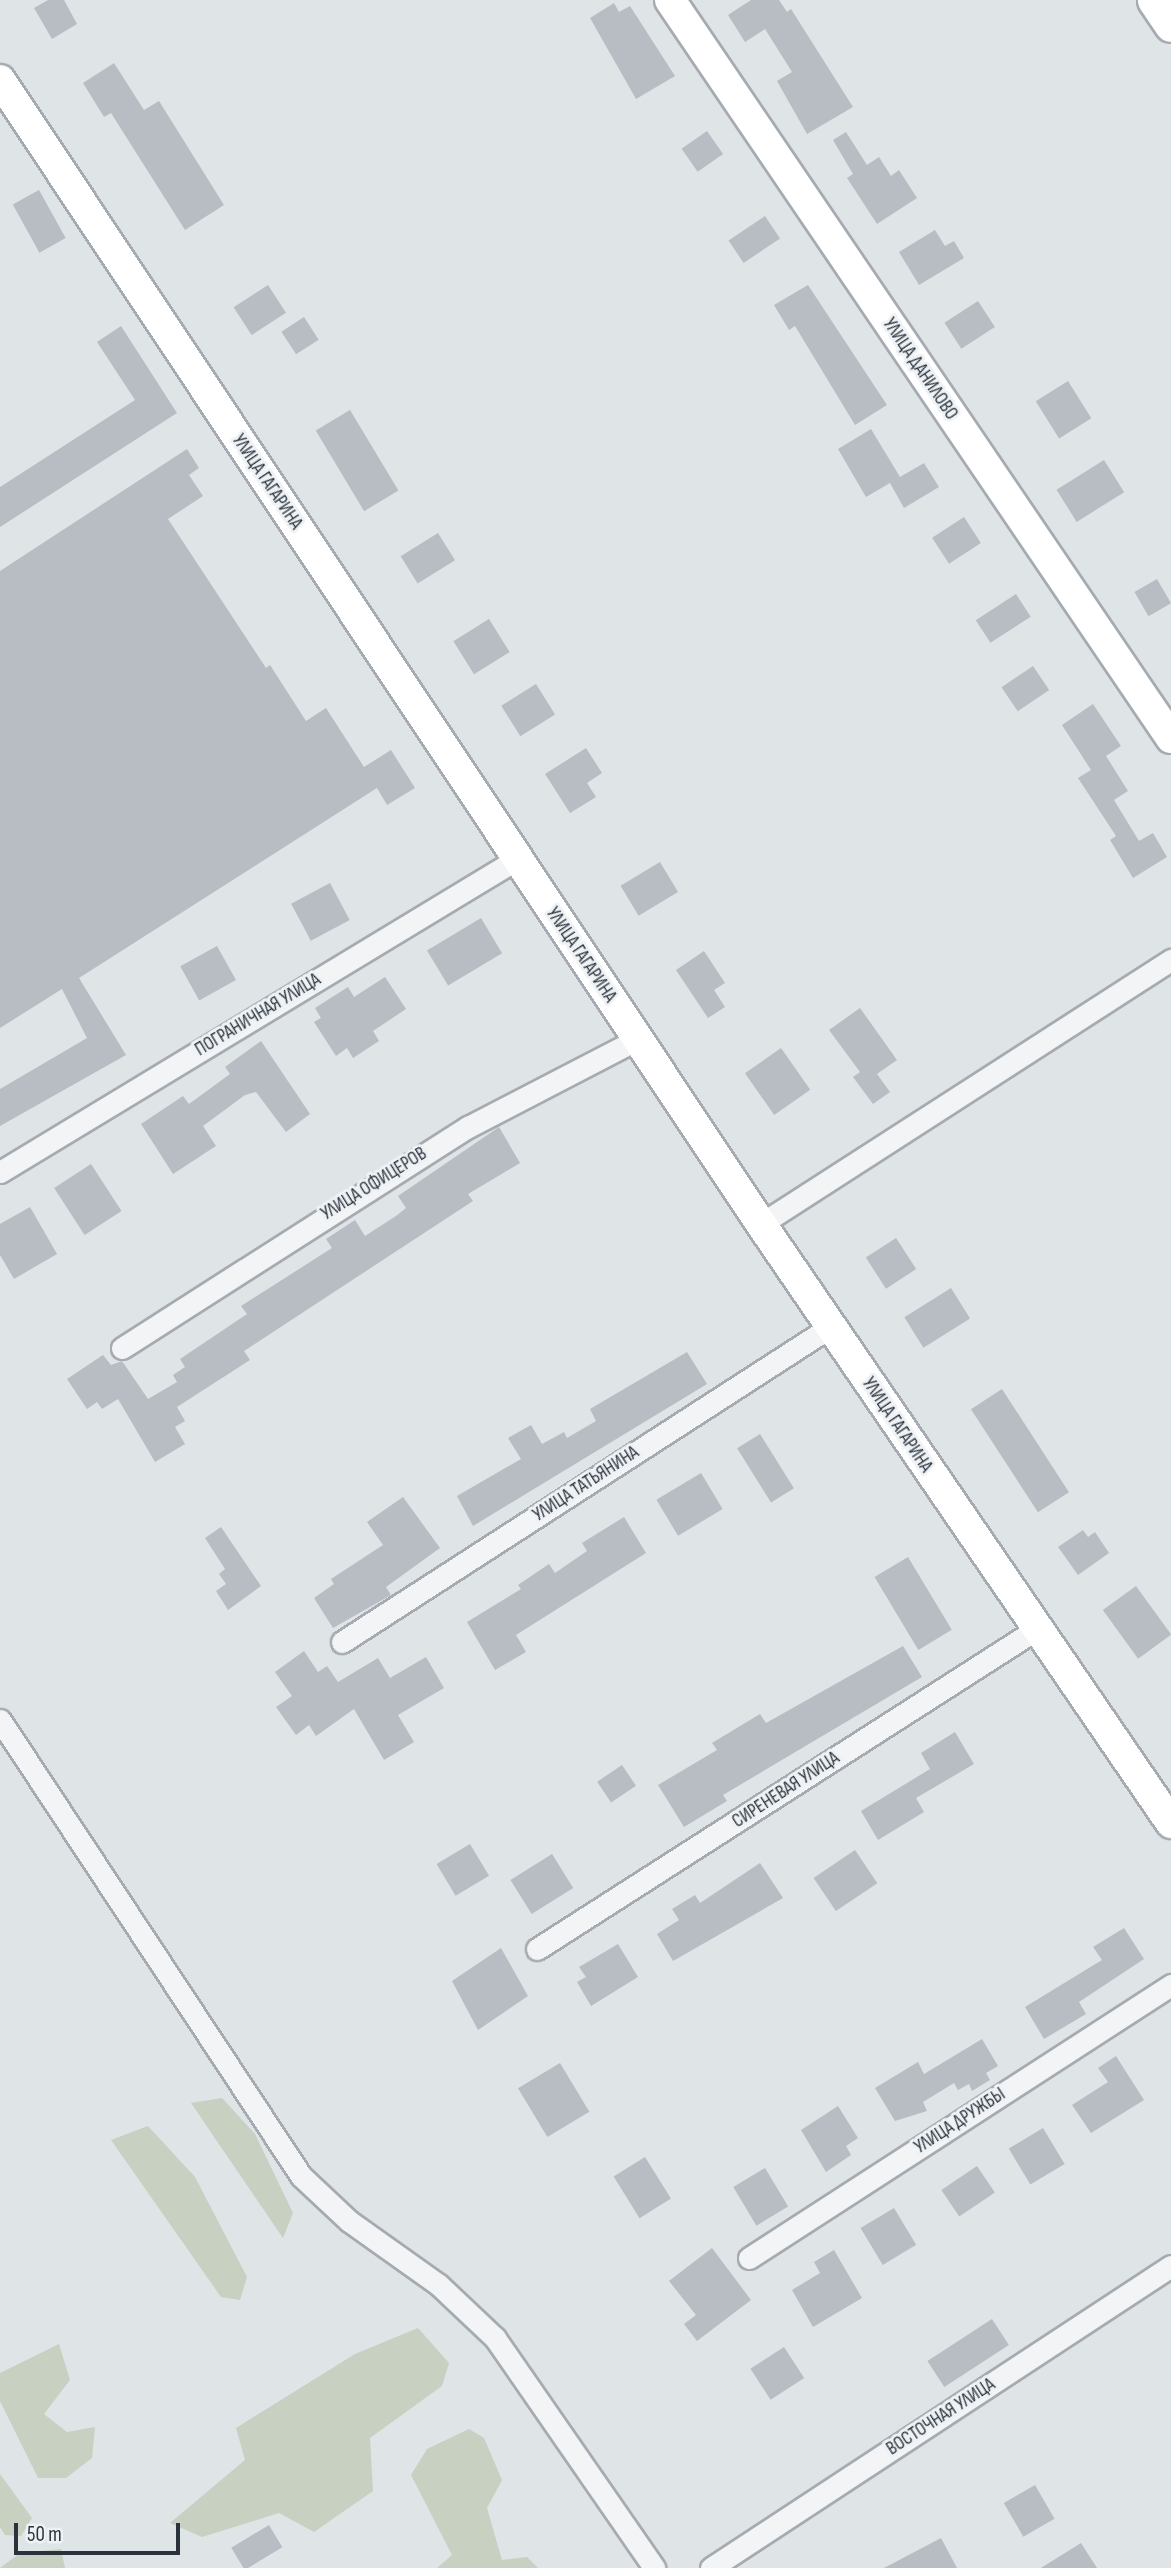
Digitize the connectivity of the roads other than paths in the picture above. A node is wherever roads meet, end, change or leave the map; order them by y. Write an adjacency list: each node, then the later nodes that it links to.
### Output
1 (670, 0): 5 (street, УЛИЦА ДАНИЛОВО)
2 (1154, 0): 3 (main road)
3 (1171, 25)
4 (2, 86): 6 (street, УЛИЦА ГАГАРИНА)
5 (1171, 738)
6 (517, 859): 8 (street, УЛИЦА ГАГАРИНА); 9 (street, ПОГРАНИЧНАЯ УЛИЦА)
7 (1171, 960): 10 (street)
8 (638, 1040): 10 (street, УЛИЦА ГАГАРИНА); 12 (street, УЛИЦА ОФИЦЕРОВ)
9 (0, 1172)
10 (761, 1224): 11 (street, УЛИЦА ГАГАРИНА)
11 (830, 1327): 13 (street, УЛИЦА ГАГАРИНА); 14 (street, УЛИЦА ТАТЬЯНИНА)
12 (122, 1348)
13 (1035, 1630): 16 (street, УЛИЦА ГАГАРИНА); 17 (street, СИРЕНЕВАЯ УЛИЦА)
14 (342, 1642)
15 (0, 1720): 21 (street)
16 (1171, 1823)
17 (537, 1950)
18 (1171, 1985): 19 (street, УЛИЦА ДРУЖБЫ)
19 (749, 2258)
20 (1171, 2266): 22 (street, ВОСТОЧНАЯ УЛИЦА)
21 (654, 2568)
22 (711, 2568)

